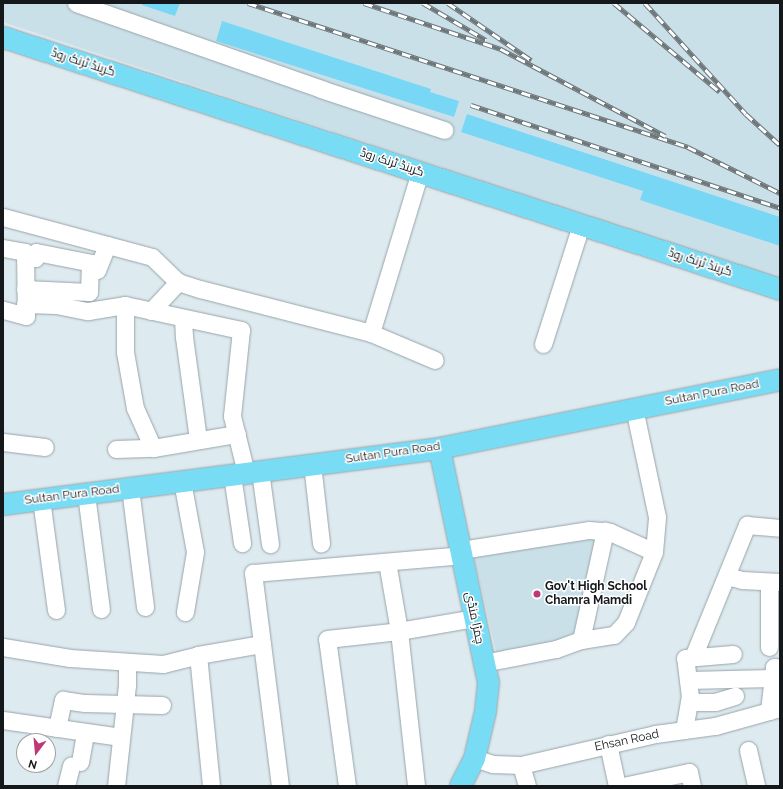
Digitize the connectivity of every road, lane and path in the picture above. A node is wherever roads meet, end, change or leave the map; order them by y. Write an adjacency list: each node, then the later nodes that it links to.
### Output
1 (76, 3): 3 (street)
2 (3, 37): 4 (main road, گرینڈ ٹرنک روڈ)
3 (444, 130)
4 (420, 172): 6 (main road, گرینڈ ٹرنک روڈ); 18 (street)
5 (3, 217): 7 (street)
6 (581, 225): 12 (main road, گرینڈ ٹرنک روڈ); 19 (street)
7 (107, 245): 10 (street); 11 (street)
8 (3, 248): 9 (street)
9 (25, 257): 10 (street); 13 (street)
10 (90, 268): 13 (street)
11 (178, 282): 16 (street); 18 (street)
12 (780, 289)
13 (25, 297): 14 (street); 15 (street)
14 (125, 305): 16 (street); 27 (street)
15 (3, 310)
16 (152, 311): 17 (street)
17 (183, 318): 23 (street); 24 (street)
18 (371, 333): 20 (street)
19 (543, 344)
20 (435, 360)
21 (780, 379): 22 (main road, Sultan Pura Road)
22 (634, 408): 28 (main road, Sultan Pura Road); 42 (street)
23 (236, 434): 24 (street); 31 (street)
24 (198, 439): 27 (street)
25 (3, 442): 26 (street)
26 (45, 447)
27 (153, 448): 29 (street)
28 (438, 448): 30 (main road, Sultan Pura Road); 43 (main road, چمڑا منڈی)
29 (116, 449)
30 (312, 464): 31 (main road, Sultan Pura Road); 40 (street)
31 (246, 473): 32 (main road, Sultan Pura Road); 39 (street); 41 (street)
32 (182, 481): 33 (main road, Sultan Pura Road); 50 (street)
33 (130, 488): 34 (main road, Sultan Pura Road); 47 (street)
34 (86, 494): 35 (main road, Sultan Pura Road); 48 (street)
35 (41, 499): 36 (main road, Sultan Pura Road); 49 (street)
36 (3, 504)
37 (780, 528): 45 (street)
38 (605, 531): 42 (street); 43 (street); 54 (street)
39 (242, 543)
40 (321, 543)
41 (270, 544)
42 (654, 552): 54 (street)
43 (461, 553): 44 (street); 52 (main road, چمڑا منڈی)
44 (387, 562): 53 (street); 55 (street)
45 (727, 576): 46 (street); 60 (street)
46 (774, 582): 51 (street)
47 (145, 607)
48 (101, 609)
49 (56, 610)
50 (185, 612)
51 (774, 616): 56 (street)
52 (474, 618): 53 (street); 62 (main road, چمڑا منڈی)
53 (399, 631): 83 (street); 84 (street)
54 (581, 640): 62 (street)
55 (262, 644): 59 (street); 82 (street)
56 (769, 647)
57 (4, 650): 61 (street)
58 (733, 654): 60 (street)
59 (198, 655): 61 (street); 81 (street)
60 (693, 657): 64 (street)
61 (127, 662): 67 (street)
62 (484, 663): 77 (main road, چمڑا منڈی)
63 (776, 673): 64 (street); 69 (street)
64 (688, 680): 66 (street)
65 (735, 696): 66 (street)
66 (689, 702): 72 (street)
67 (124, 705): 68 (street); 71 (street); 74 (street)
68 (162, 705)
69 (774, 709): 72 (street, Ehsan Road)
70 (3, 720): 71 (street)
71 (56, 728): 73 (street)
72 (684, 730): 75 (street, Ehsan Road)
73 (85, 733): 74 (street); 79 (street)
74 (121, 738): 80 (street)
75 (608, 744): 78 (street, Ehsan Road); 87 (street)
76 (748, 750): 90 (street)
77 (474, 758): 78 (street, Ehsan Road); 85 (main road, چمڑا منڈی)
78 (521, 765): 86 (street)
79 (66, 786)
80 (116, 786)
81 (211, 786)
82 (280, 786)
83 (346, 786)
84 (416, 786)
85 (460, 786)
86 (527, 786)
87 (616, 786)
88 (623, 786): 89 (street)
89 (692, 786)
90 (756, 786)

